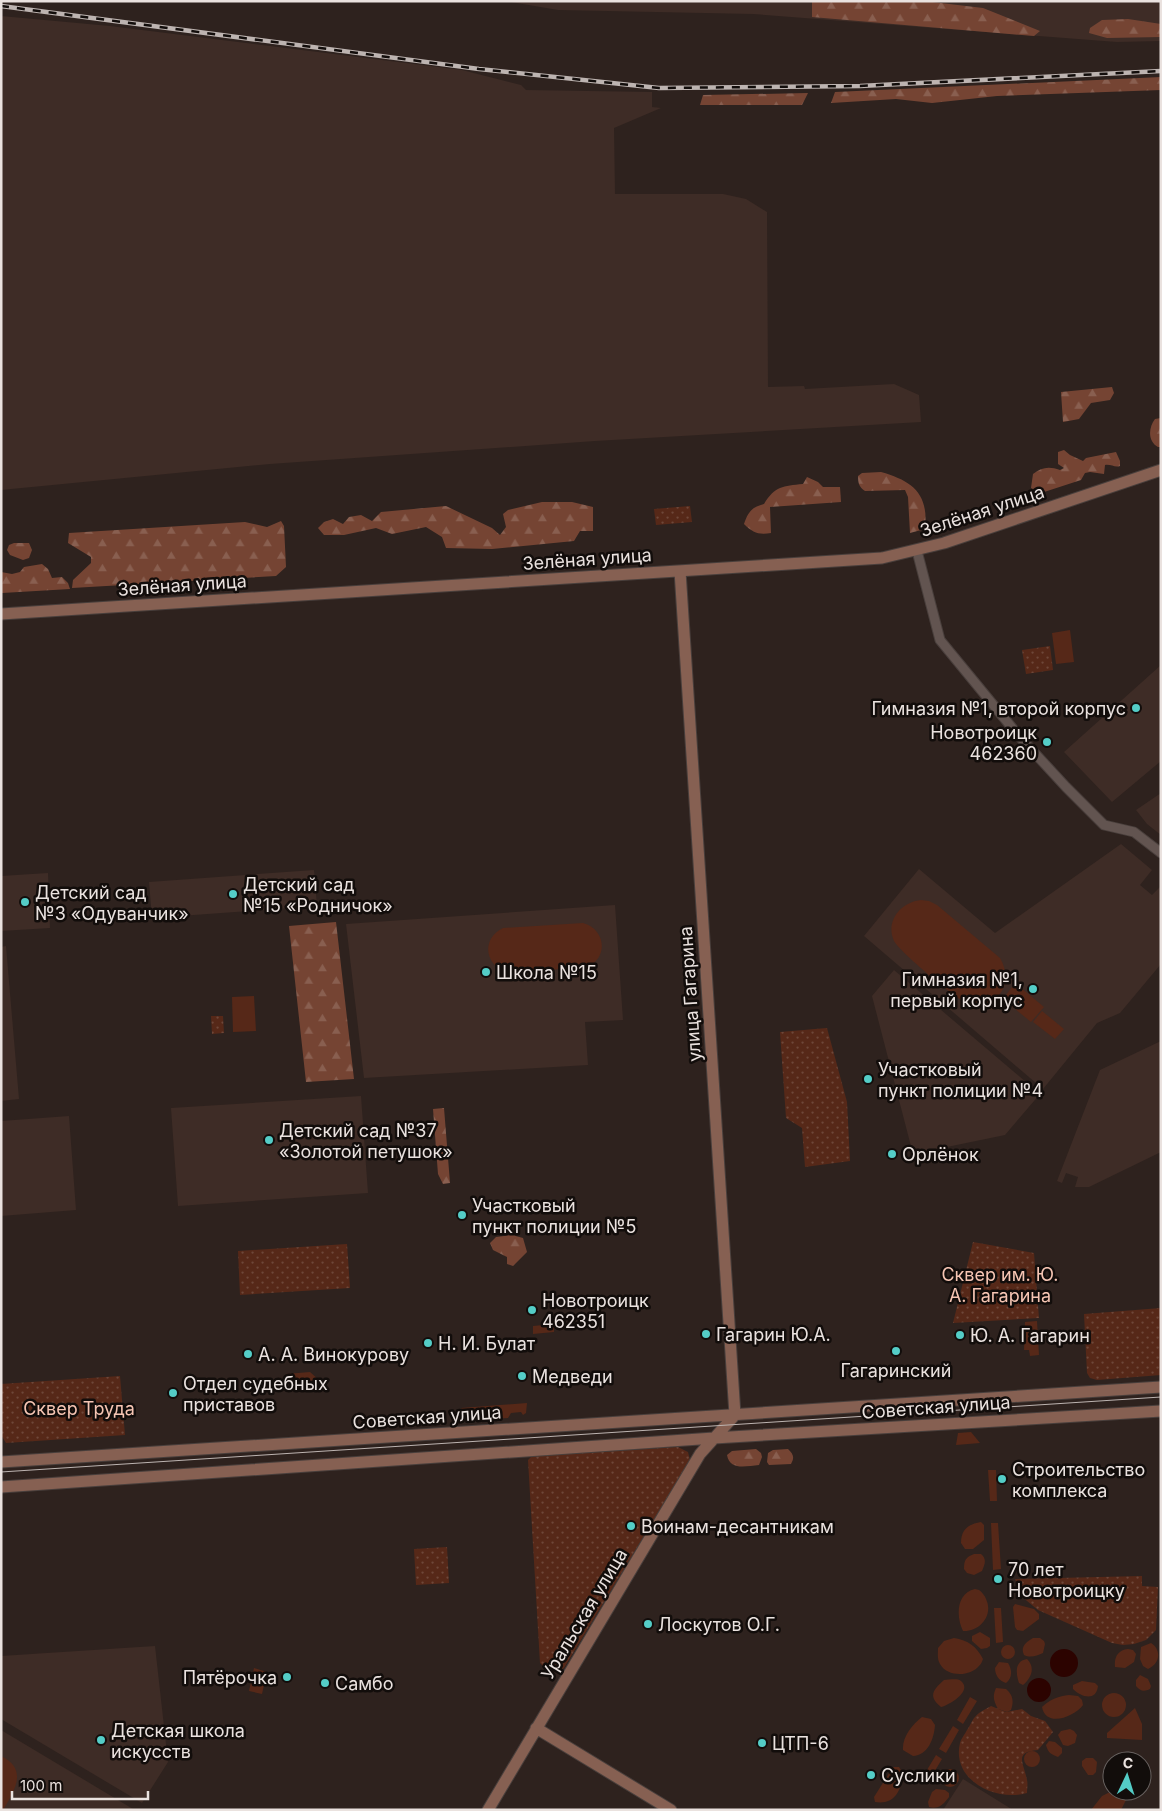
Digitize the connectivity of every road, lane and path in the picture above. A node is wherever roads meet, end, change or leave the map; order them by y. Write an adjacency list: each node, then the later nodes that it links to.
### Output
1 (1161, 470): 2 (main road, Зелёная улица)
2 (917, 551): 3 (main road, Зелёная улица); 5 (street)
3 (680, 571): 4 (main road, Зелёная улица); 8 (main road, улица Гагарина)
4 (1, 614)
5 (1161, 853)
6 (1161, 1387): 8 (main road, Советская улица)
7 (1161, 1411): 9 (main road, Советская улица)
8 (735, 1415): 9 (main road); 10 (main road, Советская улица)
9 (714, 1438): 11 (main road, Советская улица); 12 (main road, Уральская улица)
10 (1, 1462)
11 (1, 1487)
12 (536, 1728): 13 (main road, Уральская улица); 14 (main road)
13 (488, 1810)
14 (671, 1810)

